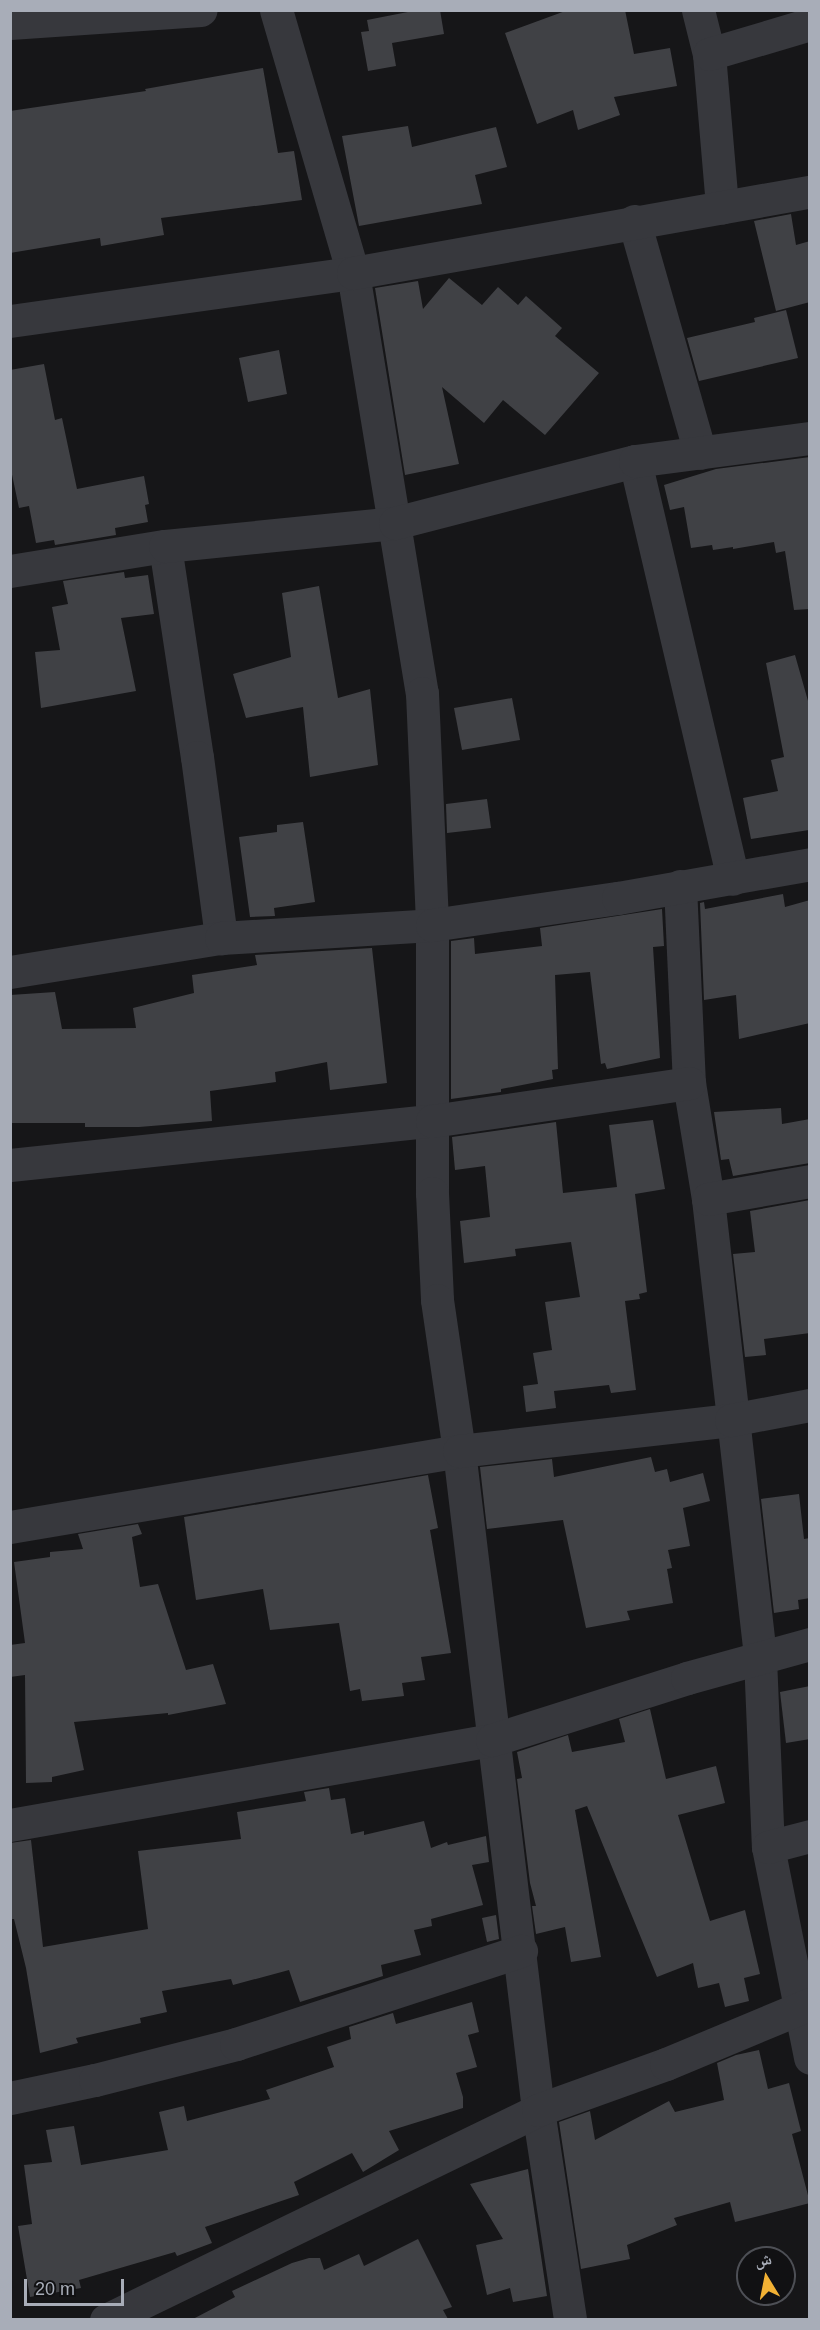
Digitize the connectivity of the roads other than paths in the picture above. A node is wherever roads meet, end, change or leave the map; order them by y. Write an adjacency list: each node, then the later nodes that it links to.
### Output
1 (201, 10): 4 (street)
2 (276, 10): 10 (street)
3 (698, 10): 6 (street)
4 (10, 23)
5 (810, 24): 6 (street)
6 (709, 54): 8 (street)
7 (810, 192): 8 (street)
8 (722, 207): 9 (street)
9 (634, 221): 10 (street); 13 (street)
10 (353, 273): 11 (street); 15 (street)
11 (10, 321)
12 (810, 438): 13 (street)
13 (700, 453): 14 (street)
14 (635, 461): 15 (street); 19 (street)
15 (395, 523): 16 (street); 21 (street)
16 (165, 546): 17 (street); 22 (street)
17 (10, 571)
18 (810, 864): 19 (street)
19 (733, 879): 20 (street)
20 (680, 886): 21 (street); 24 (street)
21 (432, 926): 22 (street); 25 (street)
22 (221, 938): 23 (street)
23 (10, 972)
24 (689, 1083): 25 (street); 28 (street)
25 (432, 1121): 26 (street); 31 (street)
26 (10, 1165)
27 (810, 1181): 28 (street)
28 (708, 1199): 30 (street)
29 (810, 1406): 30 (street)
30 (731, 1420): 31 (street); 34 (street)
31 (459, 1451): 32 (street); 35 (street)
32 (12, 1520)
33 (810, 1644): 34 (street)
34 (760, 1658): 35 (street); 38 (street)
35 (492, 1740): 36 (street); 39 (street)
36 (10, 1825)
37 (810, 1836): 38 (street)
38 (768, 1847): 40 (street)
39 (521, 1951): 42 (street); 43 (street)
40 (805, 2006): 41 (street); 43 (street)
41 (810, 2058)
42 (10, 2098)
43 (538, 2110): 44 (street); 45 (street)
44 (106, 2319)
45 (570, 2319)

